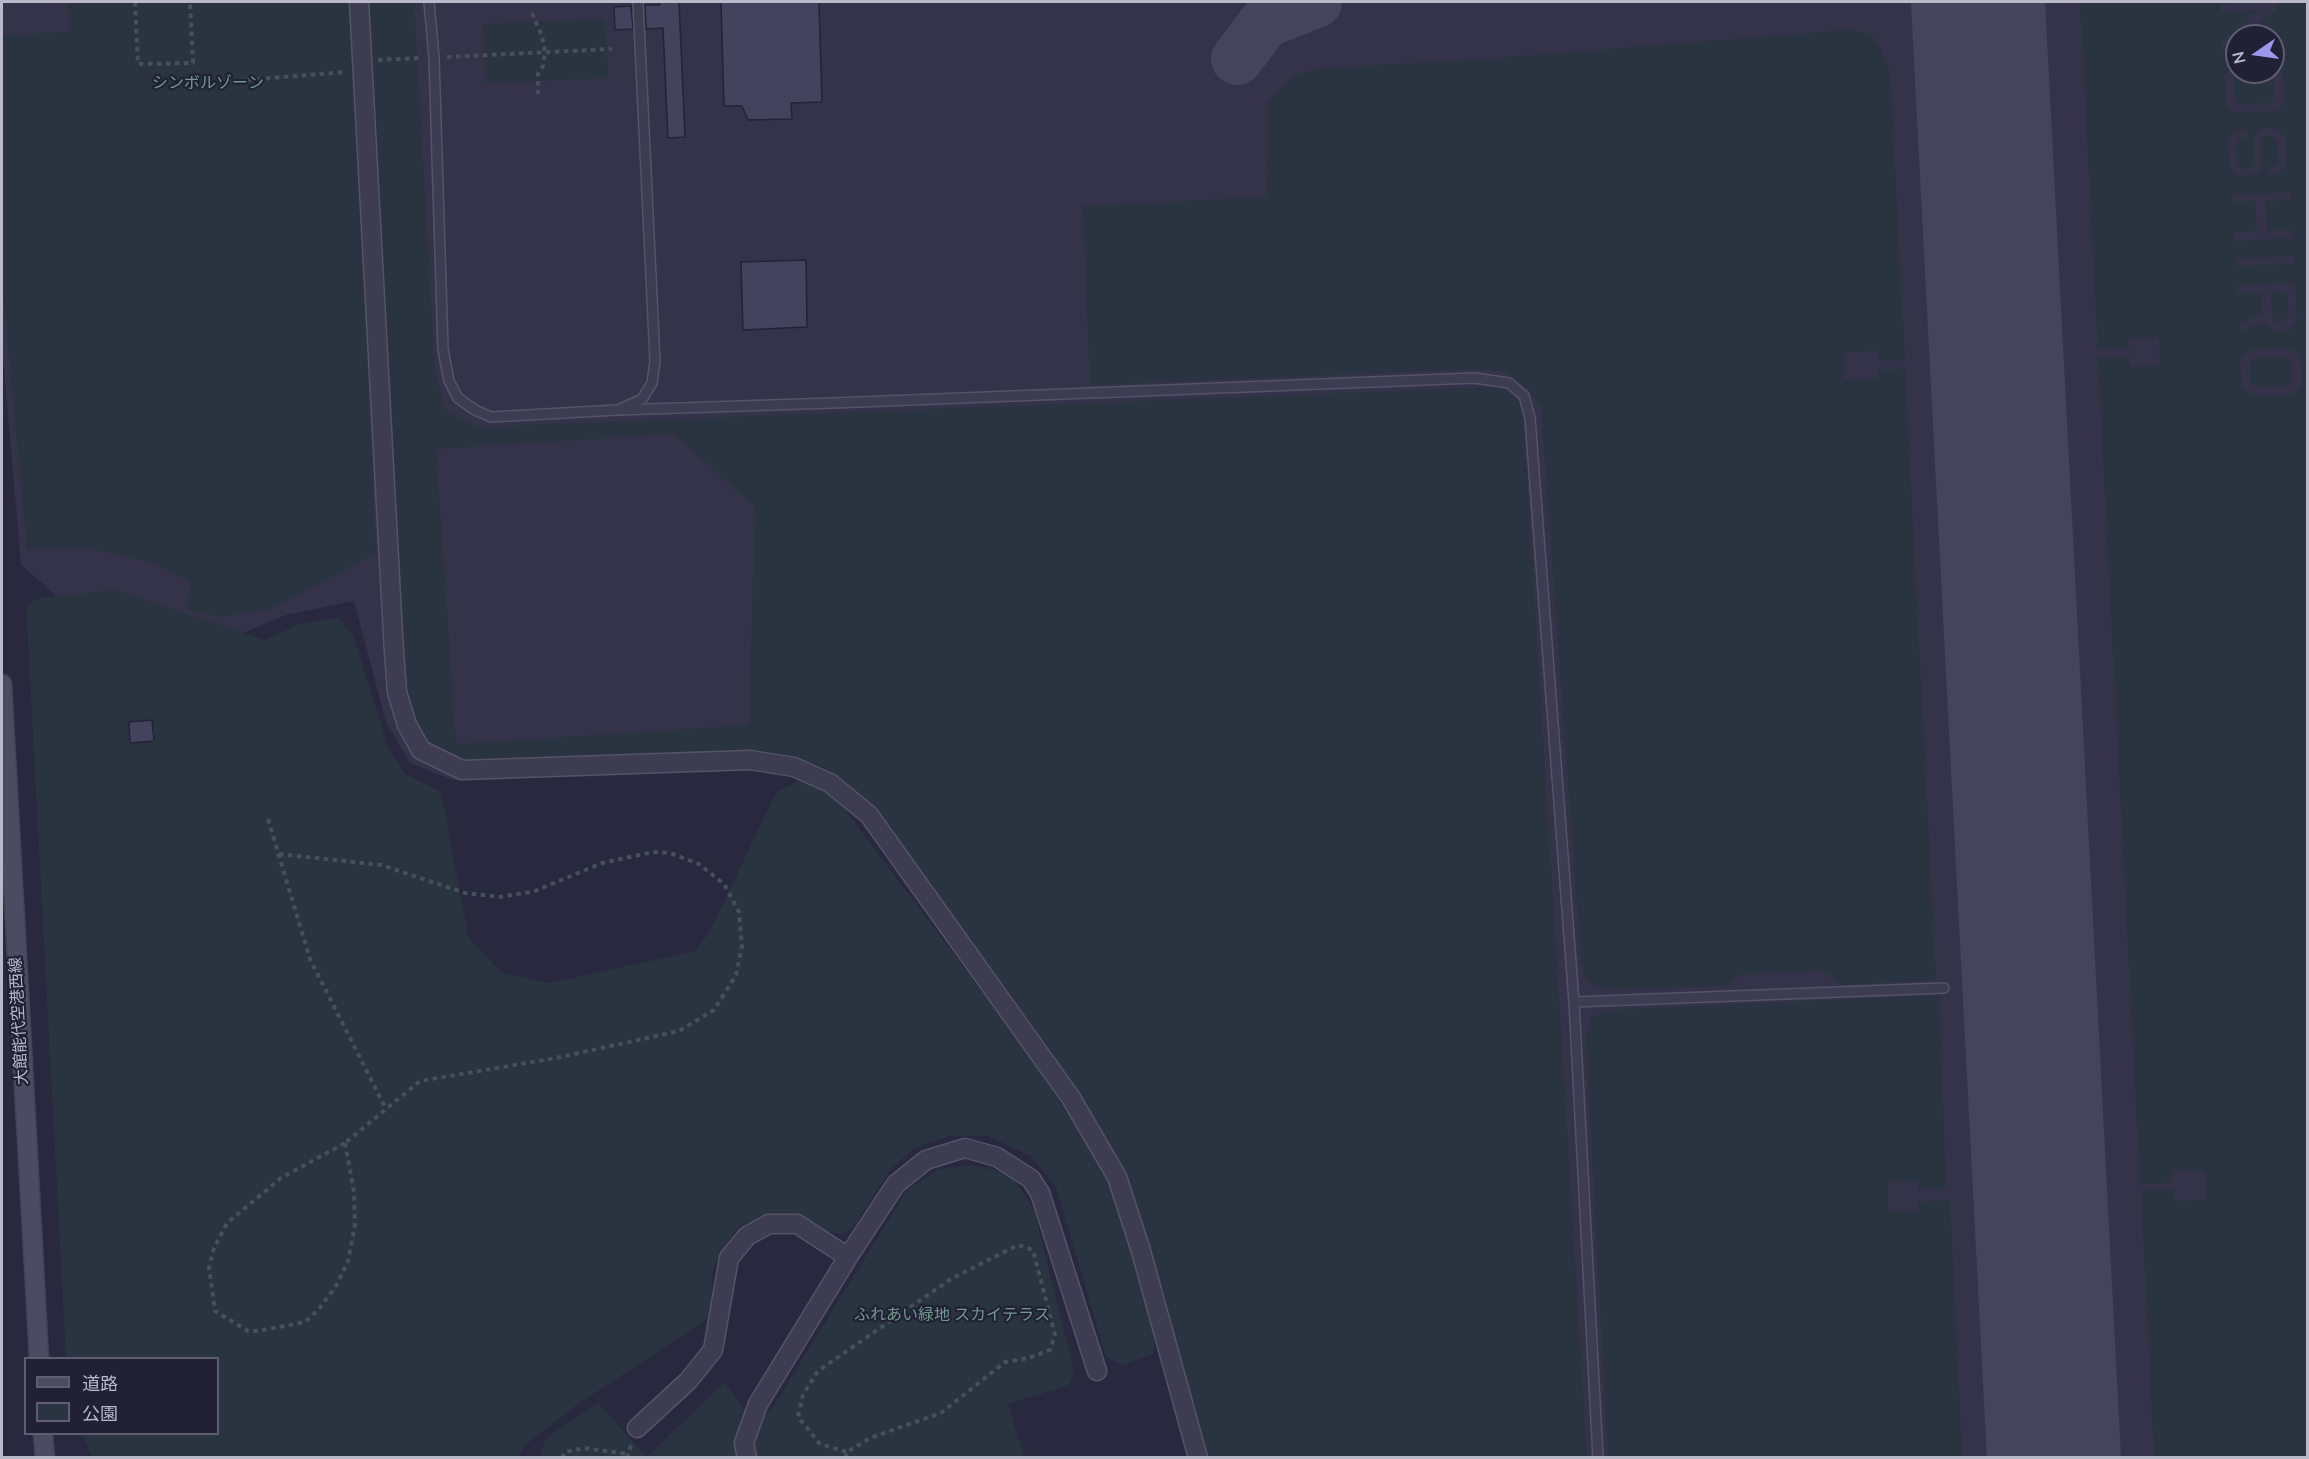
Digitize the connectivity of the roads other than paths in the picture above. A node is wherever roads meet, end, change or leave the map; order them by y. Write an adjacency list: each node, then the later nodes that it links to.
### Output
1 (359, 2): 15 (street)
2 (429, 2): 4 (lane)
3 (638, 2): 4 (lane)
4 (617, 410): 7 (lane)
5 (2, 684): 9 (main road, 大館能代空港西線)
6 (1944, 988): 7 (lane)
7 (1574, 1002): 16 (lane)
8 (848, 1257): 10 (street); 11 (street); 14 (street)
9 (39, 1357)
10 (1097, 1371)
11 (637, 1428)
12 (43, 1435): 13 (main road)
13 (45, 1458)
14 (747, 1458)
15 (1198, 1458)
16 (1598, 1458)

